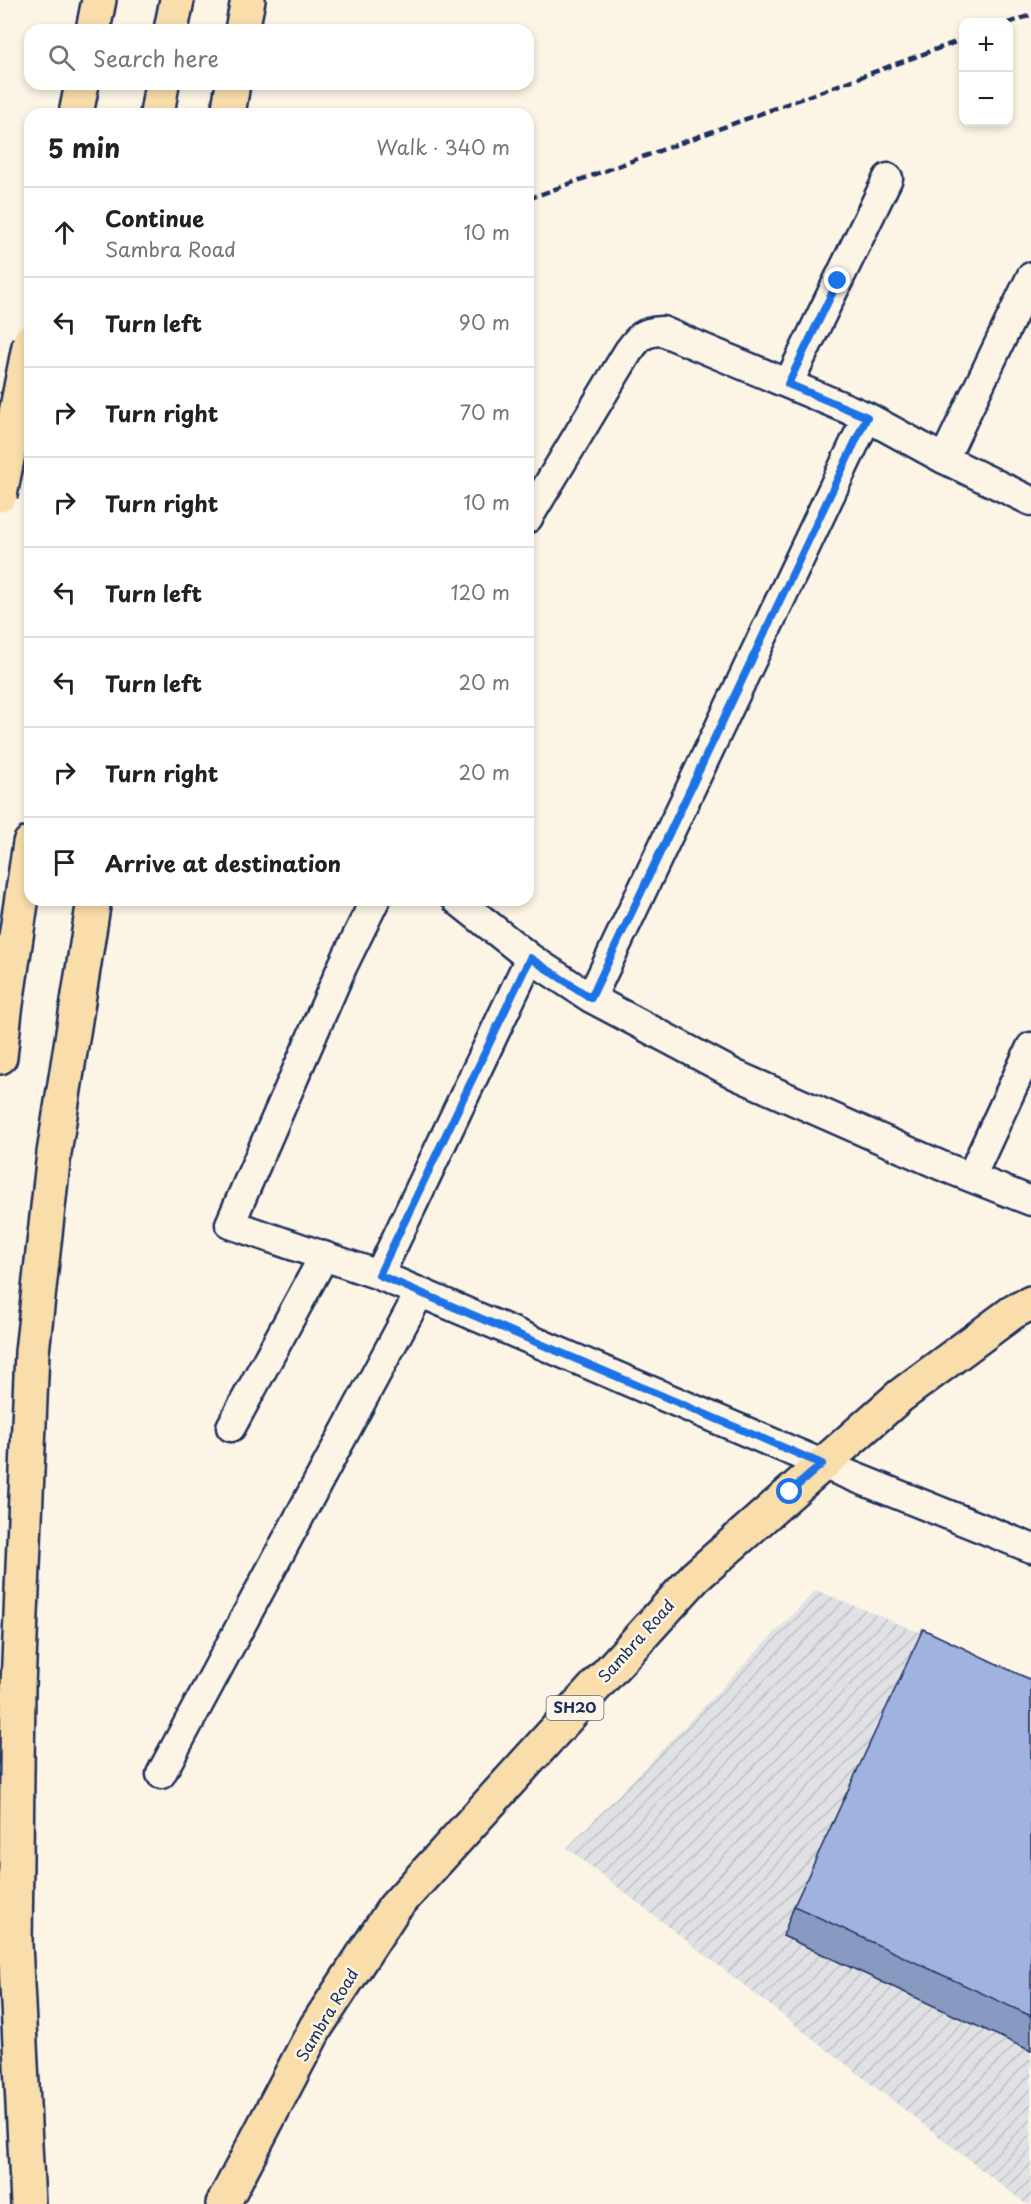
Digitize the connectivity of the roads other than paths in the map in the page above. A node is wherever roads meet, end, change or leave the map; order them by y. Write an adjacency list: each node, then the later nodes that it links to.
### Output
1 (99, 0): 4 (main road)
2 (177, 0): 5 (main road)
3 (248, 0): 6 (main road)
4 (94, 24)
5 (172, 24)
6 (244, 24)
7 (81, 90): 10 (main road)
8 (161, 90): 11 (main road)
9 (232, 90): 12 (main road)
10 (77, 108)
11 (158, 108)
12 (229, 108)
13 (888, 178): 16 (street)
14 (1031, 278): 18 (street)
15 (24, 372): 19 (main road, bridge)
16 (788, 384): 17 (street); 21 (street)
17 (867, 417): 18 (street); 27 (street)
18 (944, 459): 20 (street)
19 (0, 495)
20 (1031, 501)
21 (534, 508)
22 (24, 883): 29 (main road)
23 (93, 906): 40 (main road)
24 (372, 906): 32 (street)
25 (465, 906): 26 (street)
26 (530, 958): 27 (street); 33 (street)
27 (591, 998): 30 (street)
28 (1031, 1047): 30 (street)
29 (0, 1057)
30 (971, 1177): 31 (street)
31 (1031, 1202)
32 (324, 1256): 33 (street); 36 (street)
33 (379, 1275): 34 (street)
34 (420, 1293): 37 (street); 39 (street)
35 (1031, 1303): 37 (main road, Sambra Road / SH20)
36 (231, 1427)
37 (822, 1464): 38 (street); 41 (main road, Sambra Road / SH20)
38 (1031, 1548)
39 (161, 1774)
40 (28, 2204)
41 (223, 2204)

